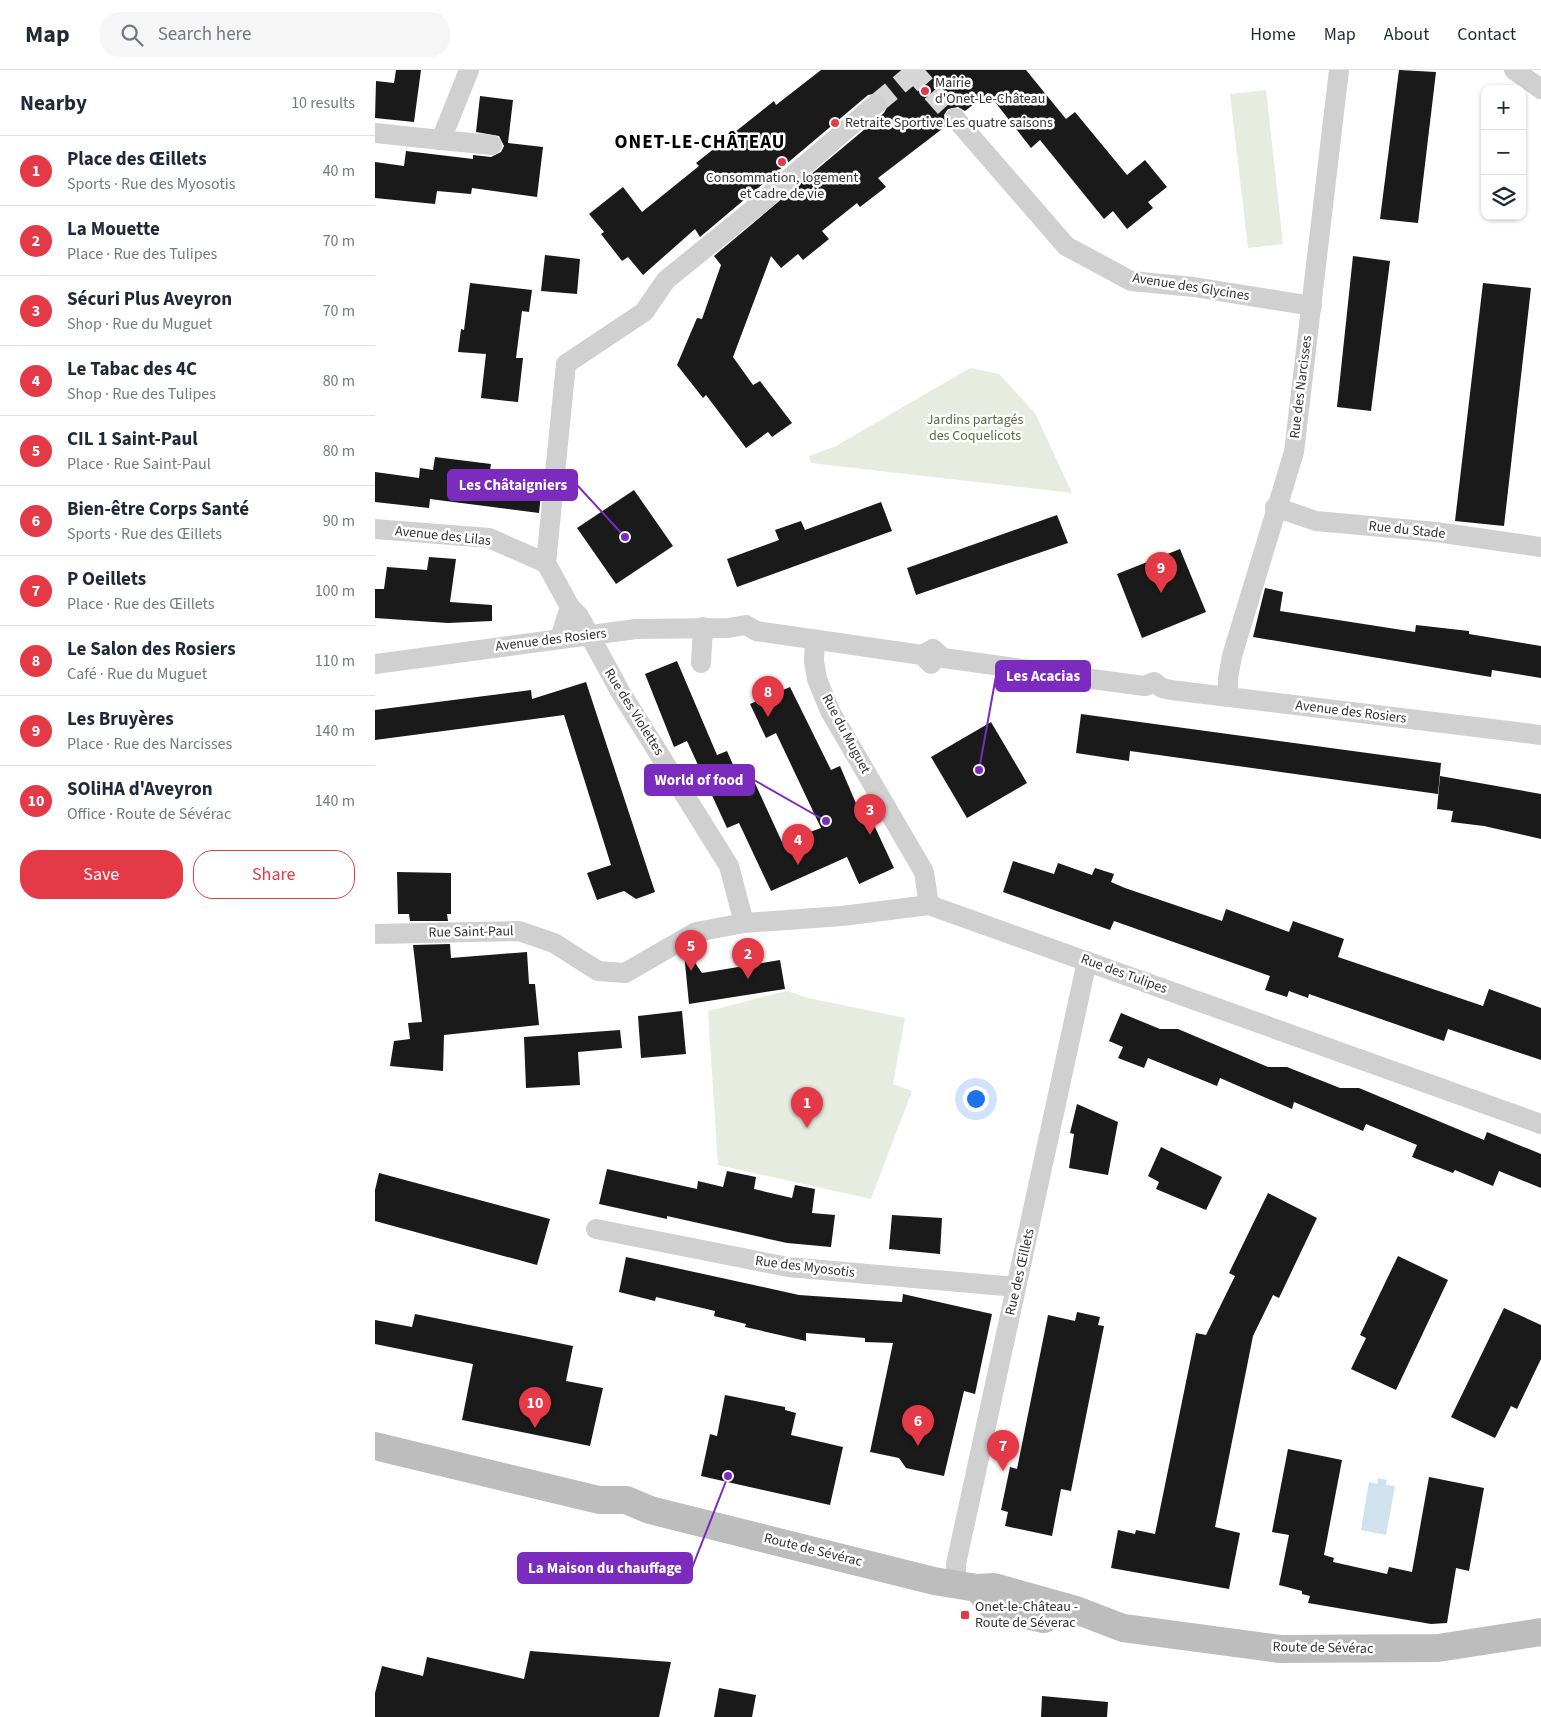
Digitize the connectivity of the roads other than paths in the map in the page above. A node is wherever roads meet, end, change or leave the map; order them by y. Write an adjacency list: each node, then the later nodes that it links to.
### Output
1 (469, 70): 8 (street)
2 (1339, 70): 10 (street, Rue des Narcisses)
3 (1514, 70): 4 (street)
4 (1541, 89)
5 (876, 104): 14 (street)
6 (955, 118): 10 (street, Avenue des Glycines)
7 (375, 133): 8 (street)
8 (441, 140): 9 (street)
9 (492, 145)
10 (1311, 306): 11 (street, Rue des Narcisses)
11 (1275, 507): 13 (street, Rue du Stade); 22 (street, Rue des Narcisses)
12 (375, 529): 14 (street, Avenue des Lilas)
13 (1541, 547)
14 (546, 563): 15 (street)
15 (570, 607): 17 (street); 18 (street)
16 (703, 627): 17 (street, Avenue des Rosiers); 19 (street, Avenue des Rosiers); 20 (street)
17 (588, 635): 18 (street, Avenue des Rosiers); 25 (street, Rue des Violettes)
18 (560, 638): 21 (street, Avenue des Rosiers)
19 (815, 640): 22 (street, Avenue des Rosiers); 24 (street, Rue du Muguet)
20 (701, 663)
21 (375, 664)
22 (1228, 696): 23 (street, Avenue des Rosiers)
23 (1541, 735)
24 (929, 905): 25 (street, Rue des Tulipes); 28 (street, Rue des Tulipes)
25 (744, 922): 26 (street, Rue des Tulipes)
26 (695, 932): 27 (street, Rue Saint-Paul)
27 (375, 934)
28 (1087, 961): 29 (street, Rue des Tulipes); 31 (street, Rue des Œillets)
29 (1541, 1124)
30 (596, 1229): 31 (street, Rue des Myosotis)
31 (1016, 1287): 33 (street, Rue des Œillets)
32 (375, 1446): 33 (main road, Route de Sévérac)
33 (966, 1586): 34 (main road, Route de Sévérac)
34 (1541, 1632)

